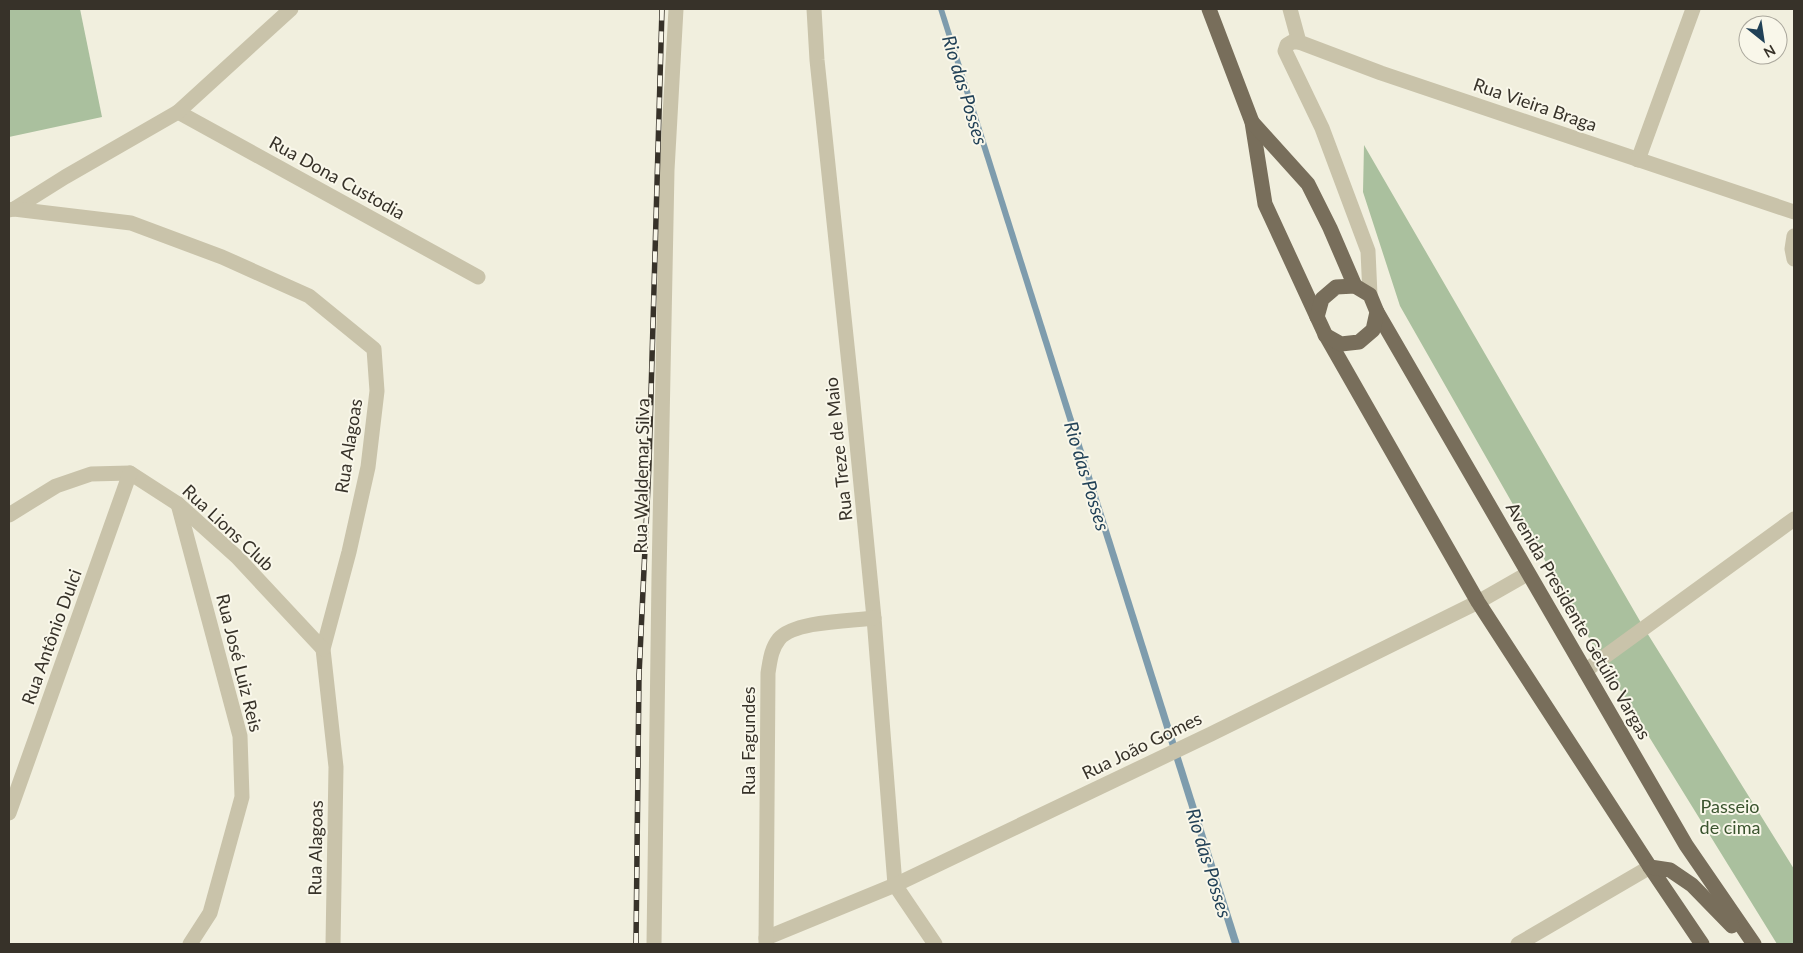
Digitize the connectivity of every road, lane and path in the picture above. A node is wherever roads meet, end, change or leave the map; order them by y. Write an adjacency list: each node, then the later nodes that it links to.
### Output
1 (291, 9): 8 (street)
2 (676, 9): 36 (street, Rua Waldemar Silva)
3 (814, 9): 27 (street, Rua Treze de Maio)
4 (1209, 9): 9 (main road)
5 (1290, 9): 7 (street)
6 (1693, 9): 10 (street)
7 (1299, 42): 10 (street, Rua Vieira Braga); 17 (street)
8 (178, 112): 11 (street); 15 (street, Rua Dona Custodia)
9 (1252, 122): 16 (main road); 19 (main road)
10 (1638, 160): 12 (street, Rua Vieira Braga)
11 (12, 209): 28 (street, Rua Alagoas)
12 (1794, 212)
13 (1794, 236): 14 (street)
14 (1794, 259)
15 (478, 277)
16 (1354, 286): 17 (main road); 19 (main road)
17 (1370, 295): 18 (main road)
18 (1377, 312): 20 (main road); 25 (main road, Avenida Presidente Getúlio Vargas)
19 (1318, 317): 20 (main road)
20 (1325, 334): 26 (main road)
21 (130, 473): 22 (street, Rua Lions Club); 23 (street); 30 (street, Rua Antônio Dulci)
22 (178, 504): 28 (street, Rua Lions Club); 34 (street, Rua José Luiz Reis)
23 (9, 515)
24 (1794, 519): 29 (street)
25 (1528, 574): 26 (street, Rua João Gomes); 29 (main road, Avenida Presidente Getúlio Vargas)
26 (1478, 602): 31 (main road); 32 (street, Rua João Gomes)
27 (874, 618): 32 (street, Rua Treze de Maio); 33 (street, Rua Fagundes)
28 (322, 649): 35 (street, Rua Alagoas)
29 (1585, 671): 41 (main road, Avenida Presidente Getúlio Vargas)
30 (9, 814)
31 (1650, 867): 38 (street); 39 (main road); 40 (main road)
32 (895, 885): 33 (street, Rua João Gomes); 37 (street)
33 (766, 941)
34 (190, 944)
35 (333, 944)
36 (654, 944)
37 (935, 944)
38 (1518, 944)
39 (1702, 944)
40 (1748, 944)
41 (1754, 944)

